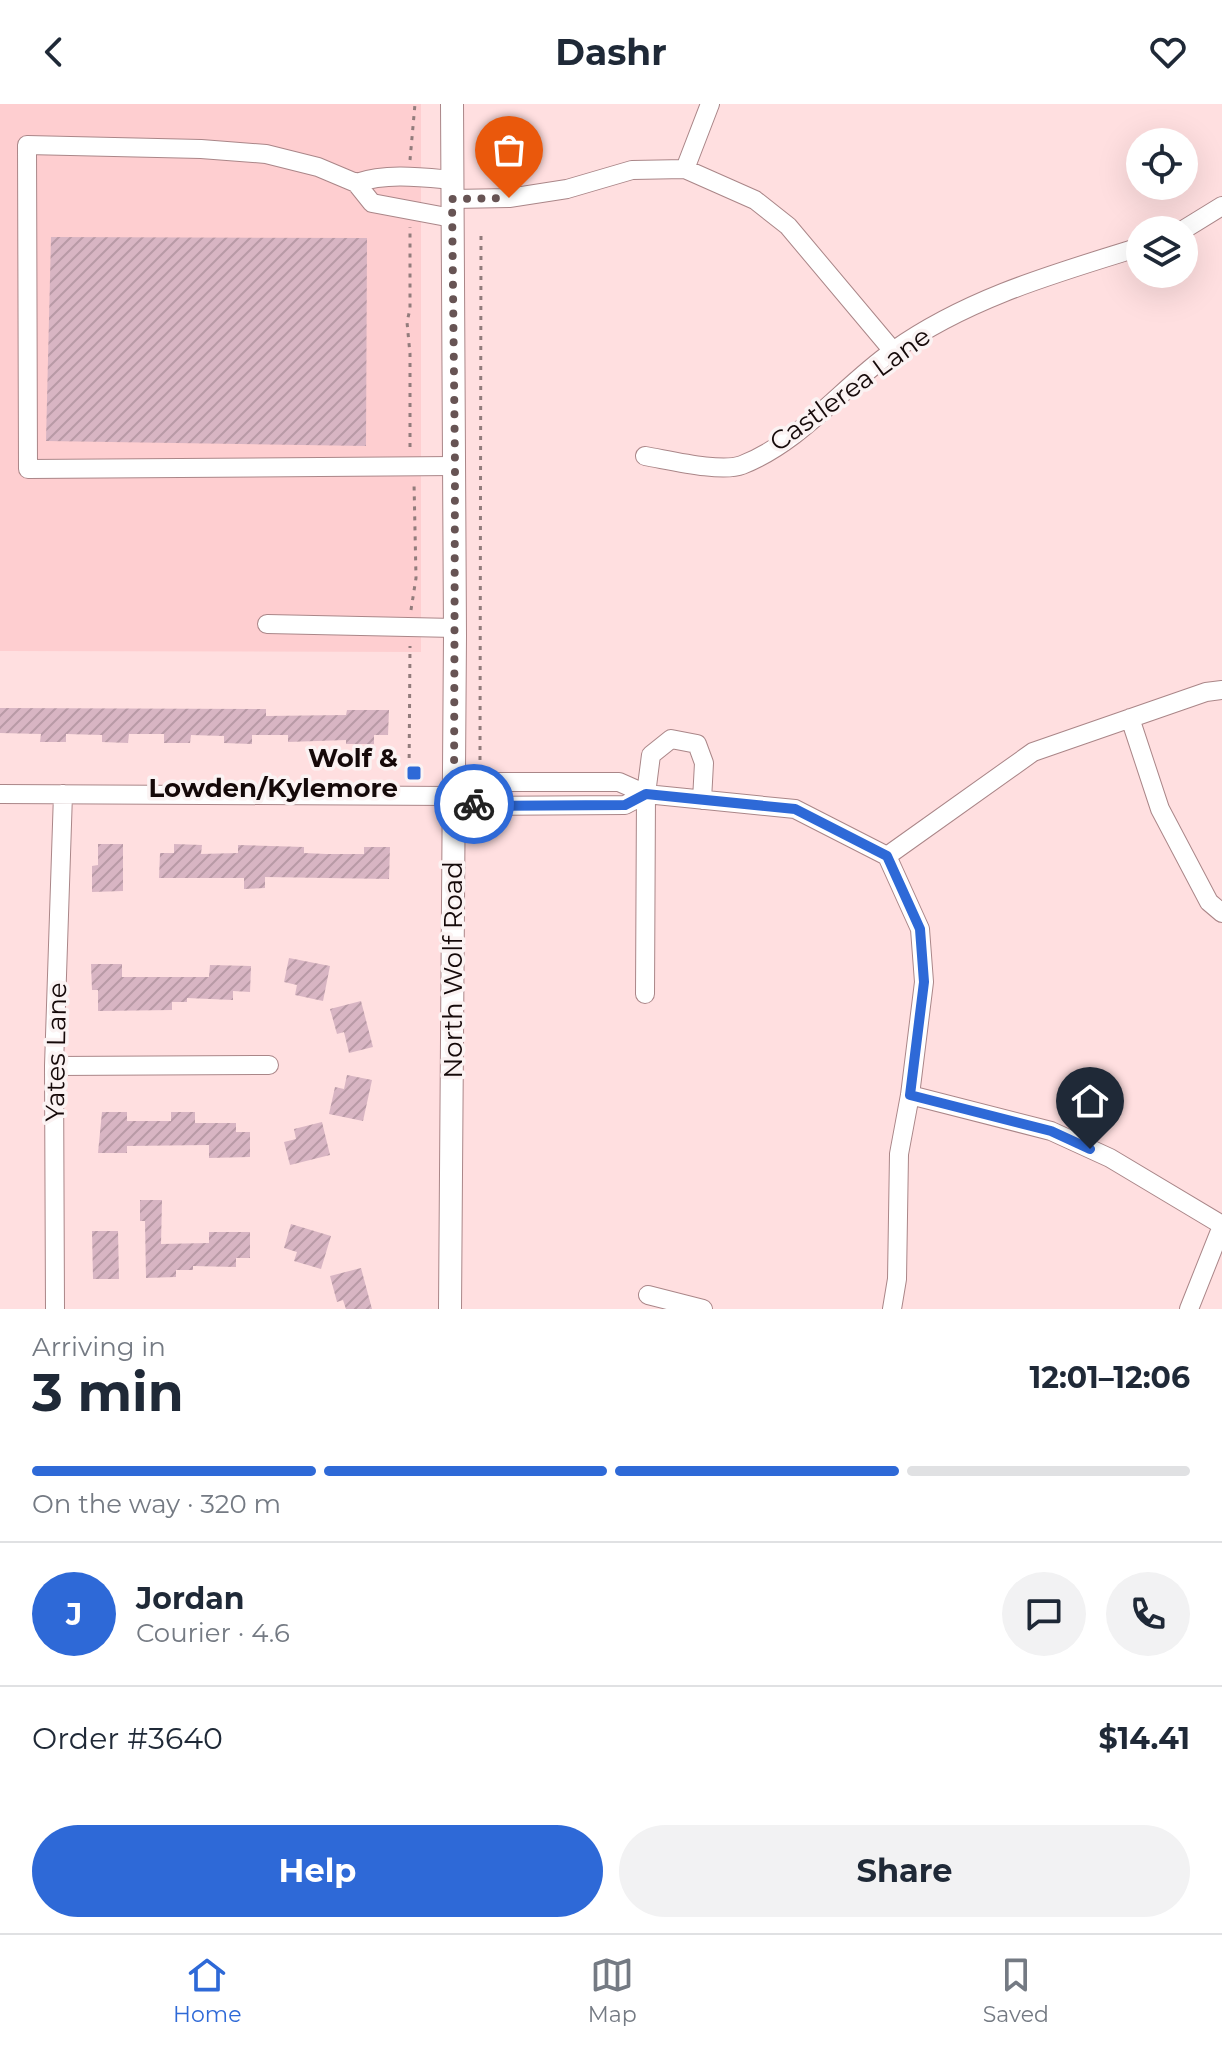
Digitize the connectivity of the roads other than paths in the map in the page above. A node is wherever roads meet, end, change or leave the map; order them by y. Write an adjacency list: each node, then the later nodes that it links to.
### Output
1 (452, 104): 5 (main road, North Wolf Road)
2 (710, 104): 3 (street)
3 (685, 169): 5 (street); 9 (street)
4 (356, 183): 5 (street); 5 (street); 11 (street)
5 (452, 199): 11 (main road, North Wolf Road)
6 (1222, 206): 7 (street)
7 (1198, 221)
8 (1126, 251): 9 (street, Castlerea Lane)
9 (893, 351): 10 (street, Castlerea Lane)
10 (645, 456)
11 (455, 466): 13 (main road, North Wolf Road)
12 (267, 624): 13 (street)
13 (455, 628): 19 (main road, North Wolf Road)
14 (1222, 690): 15 (street)
15 (1130, 718): 21 (street); 22 (street)
16 (0, 794): 17 (street)
17 (63, 794): 19 (street); 25 (street, Yates Lane)
18 (646, 794): 19 (street); 20 (street); 20 (street); 23 (street)
19 (454, 796): 30 (main road, North Wolf Road)
20 (702, 800): 21 (street)
21 (887, 856): 26 (street)
22 (1222, 913)
23 (645, 994)
24 (269, 1065): 25 (street)
25 (54, 1066): 29 (street, Yates Lane)
26 (910, 1095): 27 (street); 32 (street)
27 (1222, 1225): 33 (street)
28 (648, 1295): 31 (street)
29 (55, 1309)
30 (450, 1309)
31 (703, 1309)
32 (892, 1309)
33 (1189, 1309)

